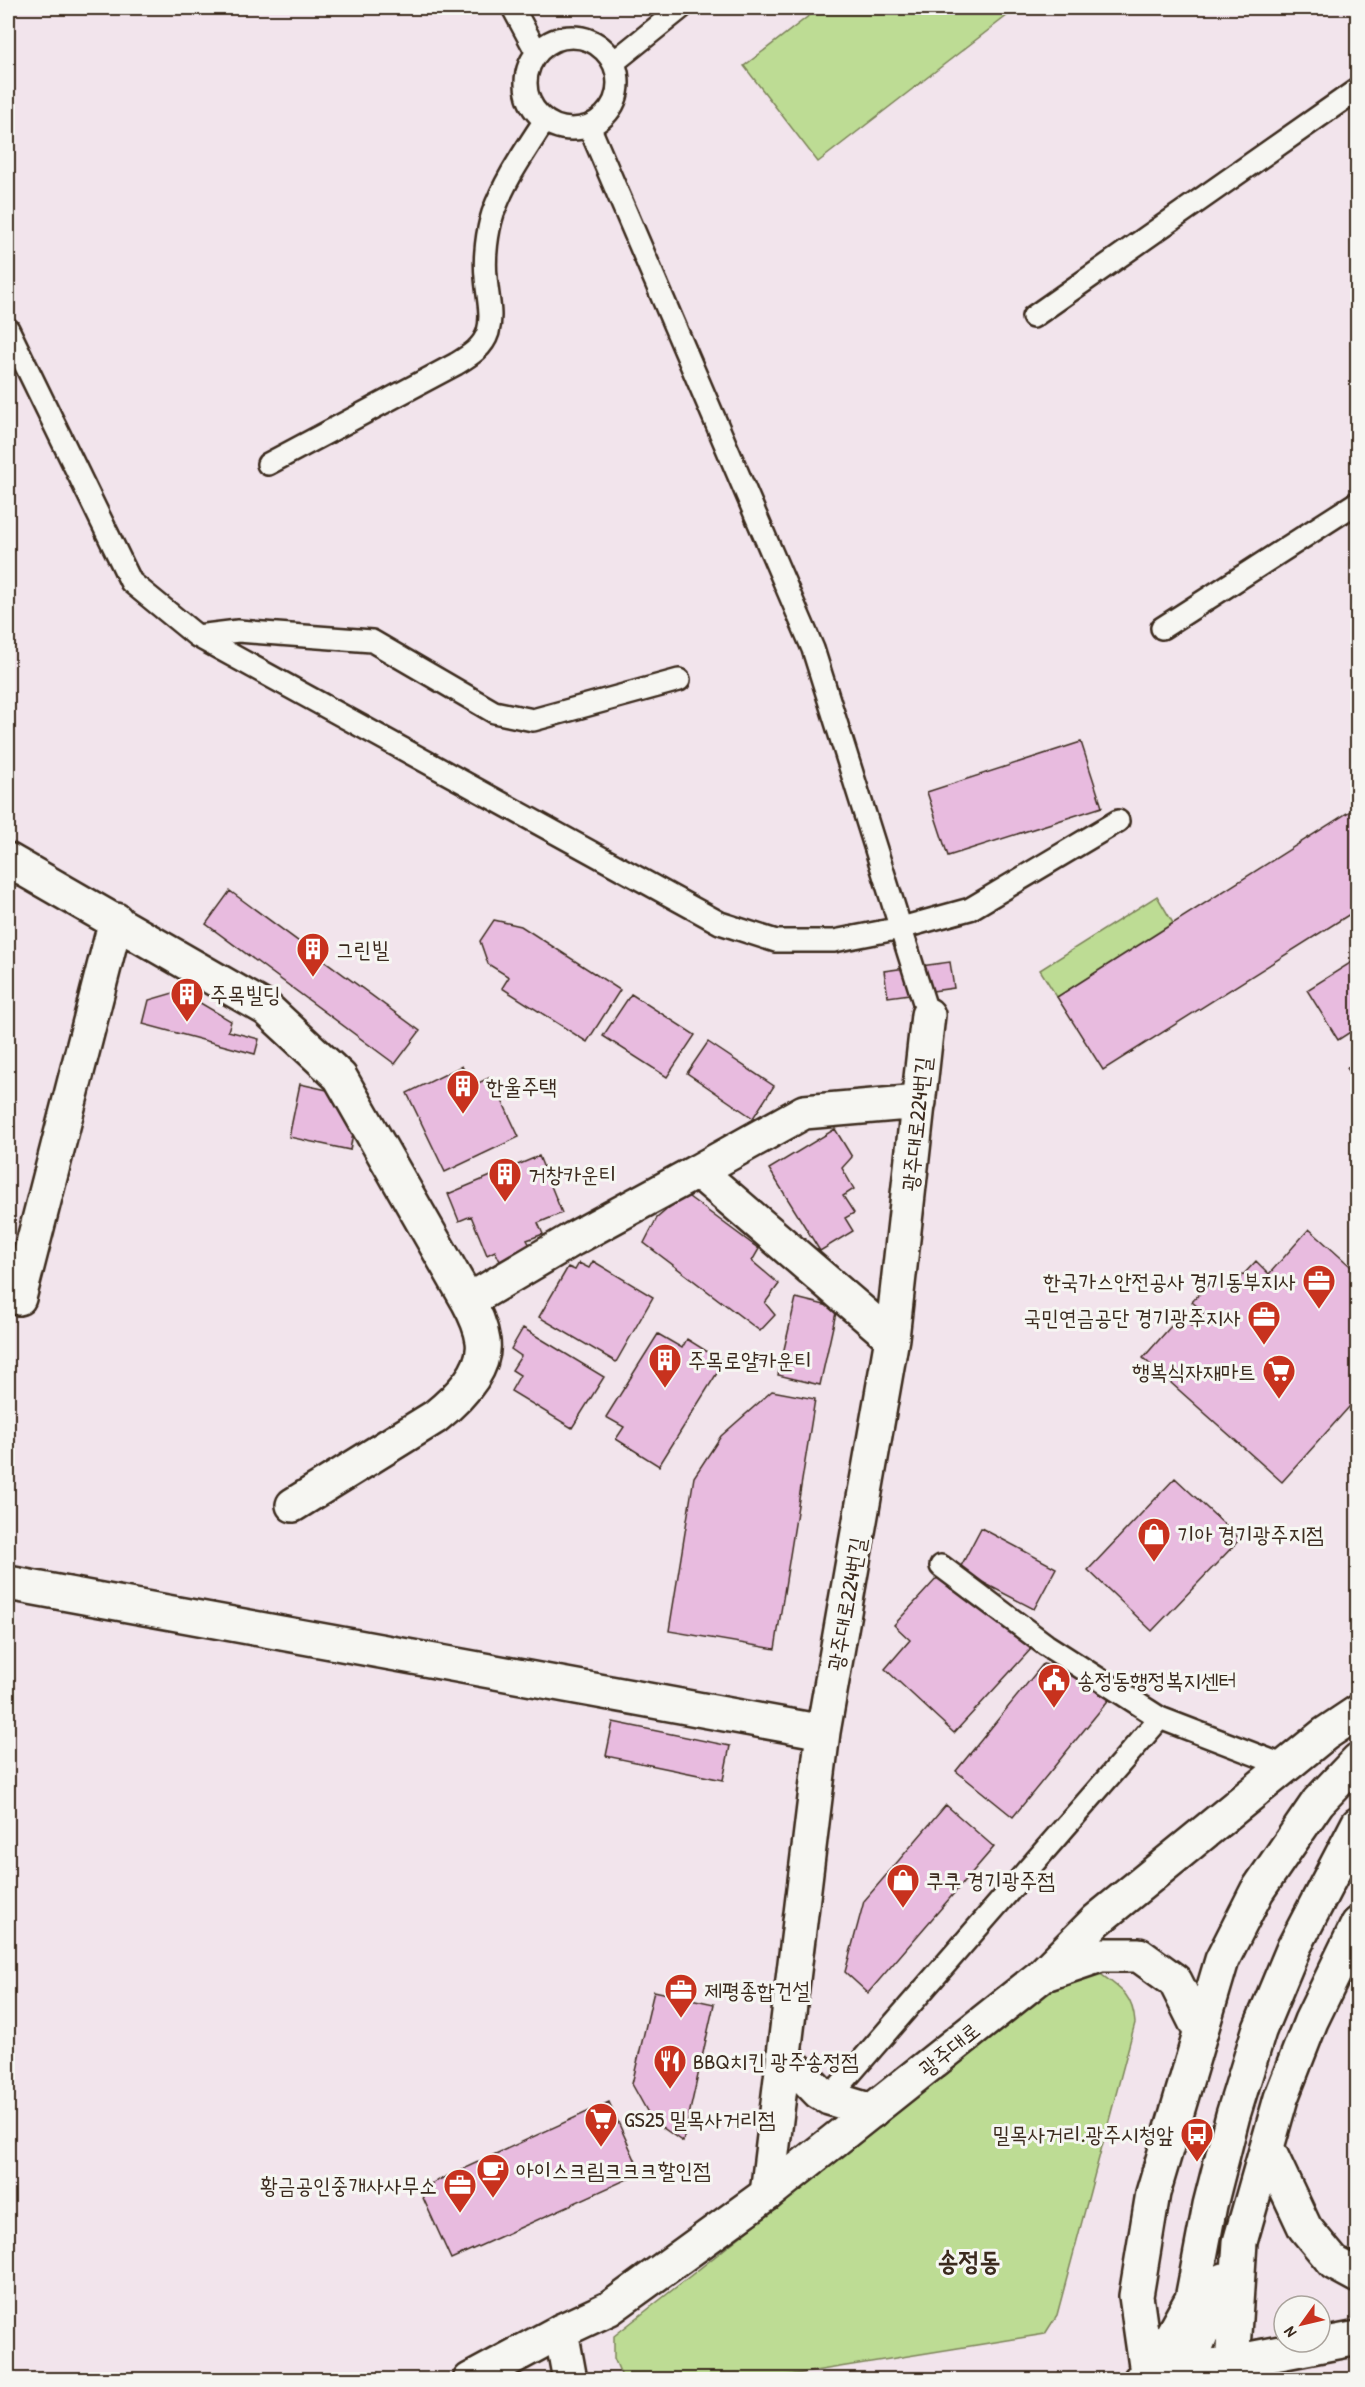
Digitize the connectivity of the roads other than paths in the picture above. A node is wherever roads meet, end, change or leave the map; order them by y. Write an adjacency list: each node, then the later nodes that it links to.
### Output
1 (513, 8): 3 (lane)
2 (681, 8): 4 (lane)
3 (537, 53): 4 (lane); 6 (lane)
4 (614, 62): 7 (lane)
5 (1358, 89): 8 (lane)
6 (545, 120): 7 (lane); 10 (lane)
7 (589, 126): 18 (lane)
8 (1033, 317)
9 (8, 328): 13 (lane)
10 (268, 464)
11 (1358, 502): 12 (lane)
12 (1162, 628)
13 (197, 636): 14 (lane); 18 (lane)
14 (679, 680)
15 (1118, 821): 18 (lane)
16 (8, 860): 17 (street)
17 (117, 920): 22 (street); 23 (street)
18 (901, 928): 19 (lane)
19 (928, 1015): 20 (street, 광주대로224번길)
20 (919, 1102): 21 (street); 24 (street, 광주대로224번길)
21 (698, 1171): 23 (street); 24 (street)
22 (19, 1298)
23 (468, 1301): 25 (street)
24 (892, 1338): 30 (street, 광주대로224번길)
25 (293, 1505)
26 (941, 1566): 29 (lane)
27 (8, 1583): 30 (street)
28 (1358, 1712): 32 (street, 광주대로)
29 (1160, 1718): 32 (lane); 38 (lane)
30 (823, 1732): 37 (street, 광주대로224번길)
31 (1358, 1760): 36 (street)
32 (1285, 1766): 35 (street, 광주대로)
33 (1358, 1824): 50 (street)
34 (1358, 1924): 40 (street)
35 (1041, 1976): 36 (street); 39 (street, 광주대로)
36 (1200, 2031): 50 (street)
37 (784, 2056): 38 (street); 41 (street, 광주대로224번길)
38 (829, 2098): 39 (street)
39 (872, 2111): 41 (street, 광주대로)
40 (1267, 2147): 42 (street); 43 (street)
41 (768, 2194): 44 (street, 광주대로)
42 (1240, 2242): 46 (street); 47 (street)
43 (1358, 2276)
44 (561, 2331): 48 (street, 광주대로); 49 (street)
45 (1358, 2338): 46 (street)
46 (1231, 2371): 47 (street)
47 (1182, 2376): 50 (street)
48 (470, 2379)
49 (570, 2379)
50 (1146, 2379)

